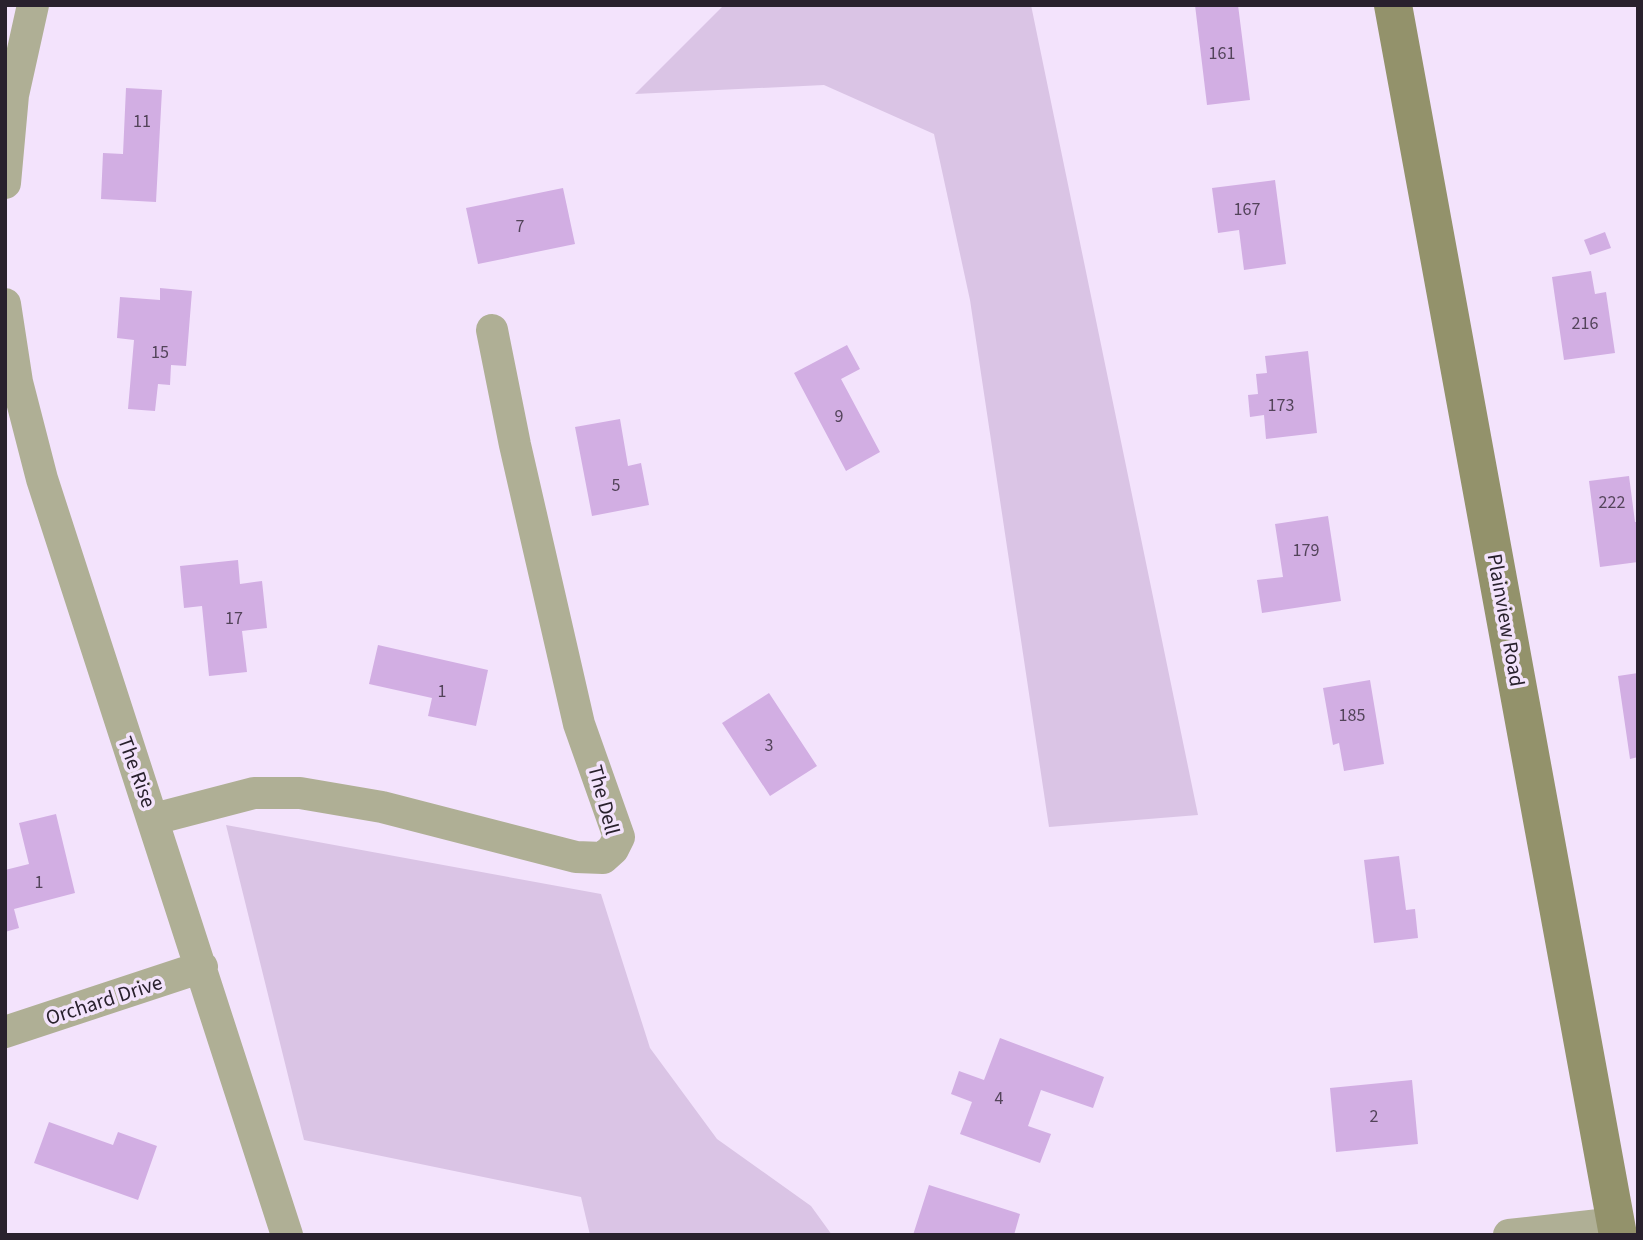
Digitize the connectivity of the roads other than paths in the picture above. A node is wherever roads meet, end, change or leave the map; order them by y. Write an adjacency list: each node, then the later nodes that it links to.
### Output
1 (33, 5): 3 (street)
2 (1393, 5): 9 (main road, Plainview Road)
3 (5, 183)
4 (5, 304): 6 (street, The Rise)
5 (492, 330): 6 (street, The Dell)
6 (154, 819): 7 (street, The Rise)
7 (202, 967): 8 (street, Orchard Drive); 10 (street, The Rise)
8 (5, 1032)
9 (1617, 1229): 11 (street)
10 (287, 1235)
11 (1509, 1235)

